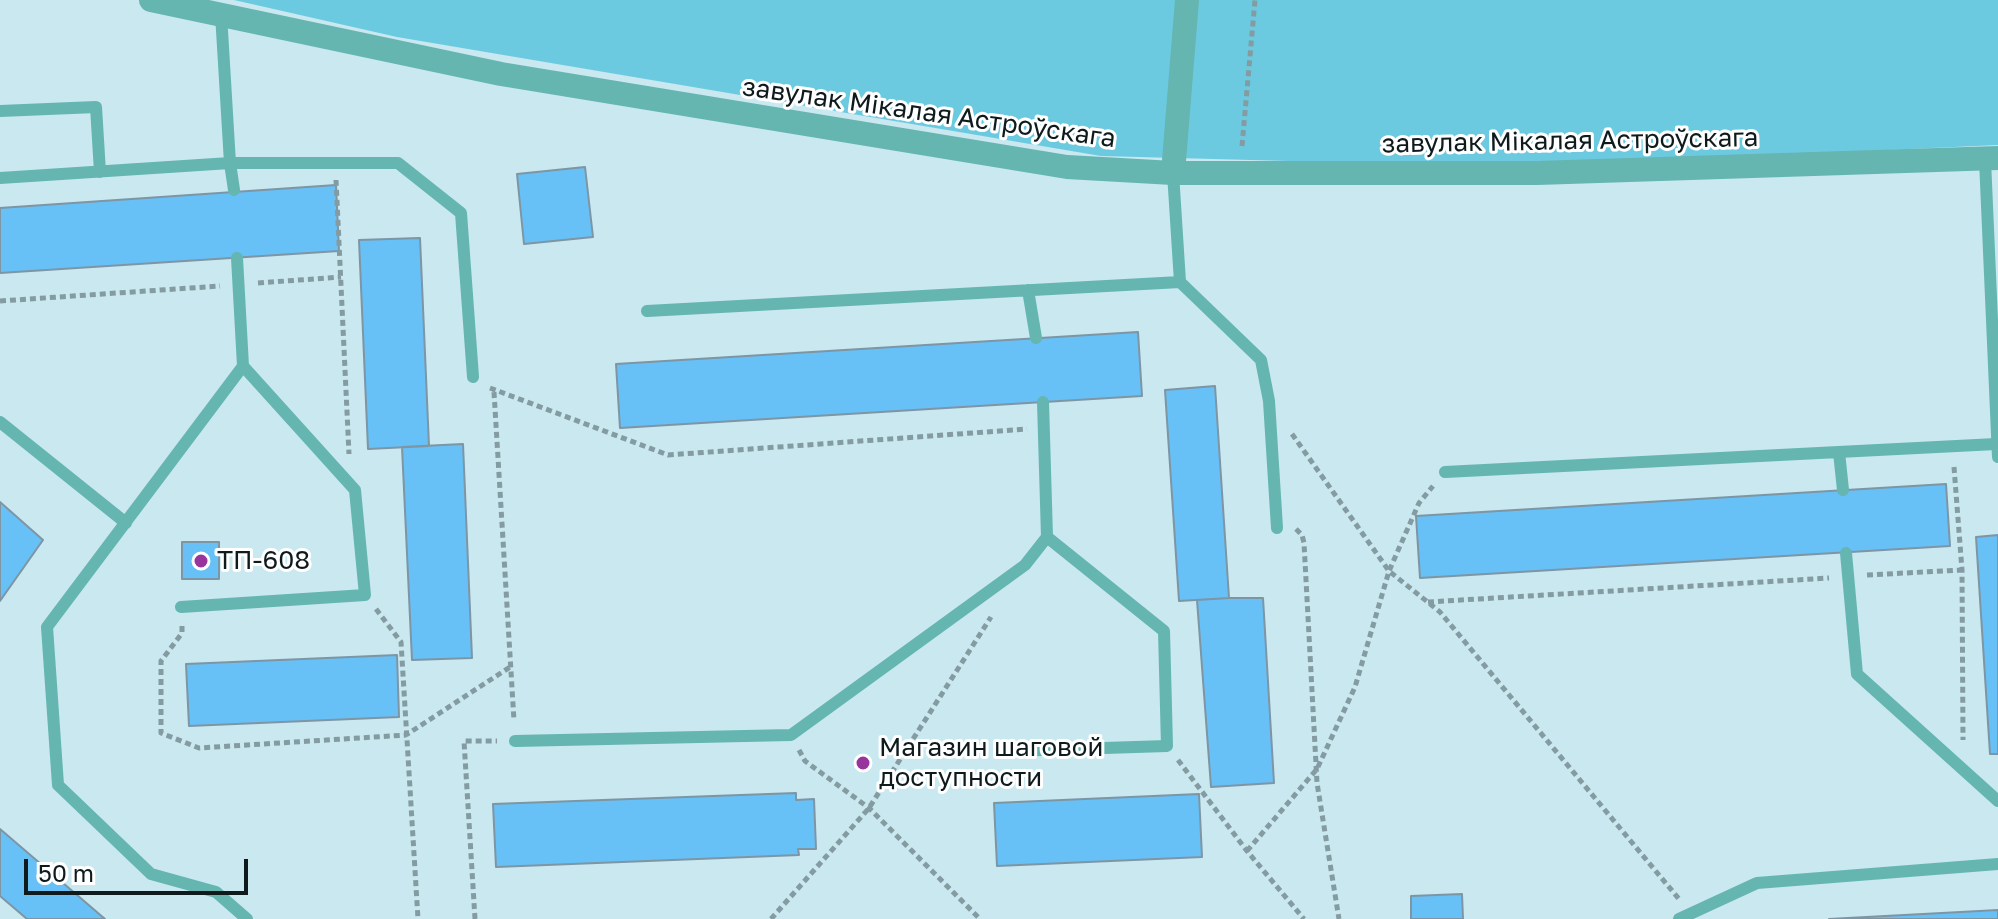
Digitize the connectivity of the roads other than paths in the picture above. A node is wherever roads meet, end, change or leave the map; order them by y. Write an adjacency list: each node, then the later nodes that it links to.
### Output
1 (151, 0): 3 (street, завулак Мікалая Астроўскага)
2 (1187, 0): 8 (street)
3 (221, 14): 6 (lane); 8 (street, завулак Мікалая Астроўскага)
4 (0, 111): 7 (lane)
5 (1992, 159): 8 (street, завулак Мікалая Астроўскага); 20 (lane)
6 (230, 163): 7 (lane); 10 (lane); 17 (lane)
7 (100, 172): 9 (lane)
8 (1173, 173): 12 (lane)
9 (0, 178)
10 (234, 190)
11 (237, 258): 16 (lane)
12 (1180, 282): 13 (lane); 25 (lane)
13 (1028, 290): 14 (lane); 15 (lane)
14 (647, 311)
15 (1036, 338)
16 (243, 366): 24 (lane); 28 (lane)
17 (473, 377)
18 (1043, 402): 26 (lane)
19 (0, 422): 24 (lane)
20 (1997, 451): 21 (lane)
21 (1839, 452): 22 (lane); 23 (lane)
22 (1445, 472)
23 (1843, 490)
24 (126, 523): 34 (lane)
25 (1277, 528)
26 (1047, 537): 29 (lane); 30 (lane)
27 (1846, 553): 31 (lane)
28 (181, 607)
29 (515, 741)
30 (1010, 751)
31 (1998, 801)
32 (1998, 864): 33 (lane)
33 (1685, 916)
34 (247, 919)

